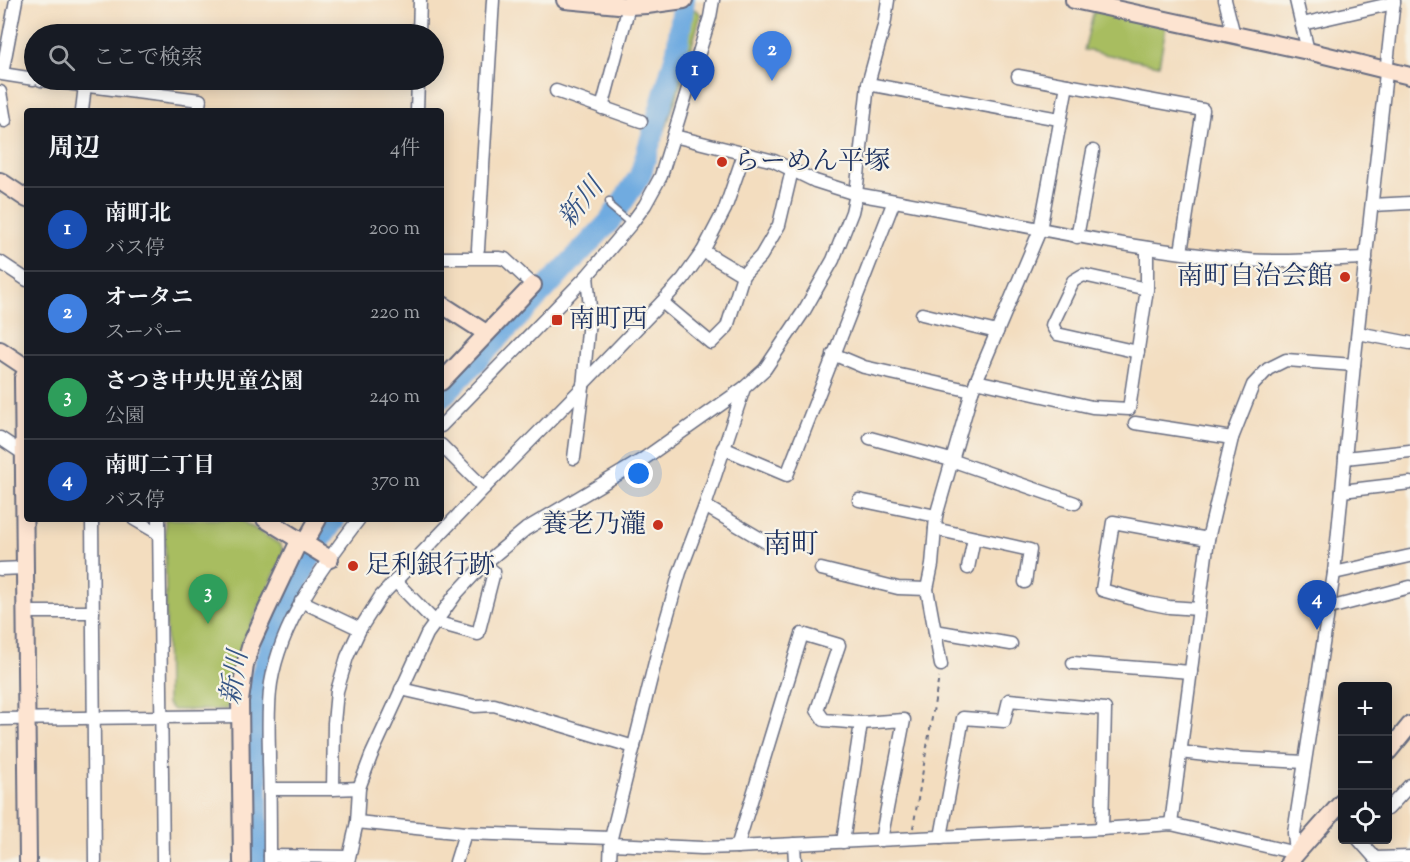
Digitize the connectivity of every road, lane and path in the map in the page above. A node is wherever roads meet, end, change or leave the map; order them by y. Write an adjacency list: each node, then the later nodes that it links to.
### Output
1 (16, 0): 21 (street)
2 (420, 0): 14 (street)
3 (494, 0): 52 (street)
4 (566, 0): 13 (street)
5 (713, 0): 37 (street)
6 (888, 0): 23 (street)
7 (1074, 0): 12 (street)
8 (1225, 0): 16 (street)
9 (1296, 0): 15 (street)
10 (678, 1): 13 (street)
11 (1394, 1): 15 (street); 18 (street)
12 (1106, 4): 16 (street)
13 (629, 6): 33 (street)
14 (419, 24)
15 (1302, 24): 17 (street)
16 (1234, 35): 17 (street)
17 (1308, 51): 18 (street)
18 (1386, 71): 20 (street); 47 (street)
19 (1018, 76): 24 (street)
20 (1410, 76)
21 (1, 78): 22 (street)
22 (24, 79)
23 (868, 84): 34 (street); 42 (street)
24 (1067, 85): 34 (street); 54 (street)
25 (84, 90): 30 (street)
26 (123, 90): 31 (street)
27 (418, 90): 32 (street)
28 (556, 91): 33 (street)
29 (0, 92): 35 (street)
30 (82, 108)
31 (199, 108)
32 (417, 108)
33 (602, 108): 36 (street)
34 (1059, 119): 49 (street)
35 (4, 121)
36 (641, 122)
37 (674, 136): 39 (street); 48 (street)
38 (1093, 152): 50 (street)
39 (744, 154): 40 (street); 53 (street)
40 (792, 170): 42 (street); 58 (street)
41 (0, 181): 43 (street)
42 (856, 194): 44 (street); 79 (street)
43 (24, 197)
44 (894, 201): 49 (street); 72 (street)
45 (610, 203): 48 (lane)
46 (1410, 203): 47 (street)
47 (1372, 205): 56 (street)
48 (627, 220): 59 (street)
49 (1040, 230): 50 (street); 66 (street)
50 (1077, 237): 51 (street)
51 (1148, 248): 54 (street); 62 (street)
52 (478, 249)
53 (703, 251): 58 (street); 63 (street)
54 (1181, 252): 56 (street)
55 (444, 258): 61 (street)
56 (1366, 258): 68 (street)
57 (0, 262): 60 (street)
58 (742, 275): 63 (street)
59 (587, 276): 77 (street); 81 (street)
60 (24, 278)
61 (533, 285): 67 (street)
62 (1147, 289): 71 (street); 71 (street)
63 (662, 302): 77 (street)
64 (444, 306): 67 (street)
65 (922, 314): 66 (street)
66 (996, 332): 78 (street)
67 (486, 333): 76 (street)
68 (1358, 333): 69 (street); 73 (street)
69 (1410, 343)
70 (0, 350): 74 (street)
71 (1138, 352): 78 (street)
72 (833, 354): 78 (street); 87 (street)
73 (1354, 365): 85 (street); 91 (street)
74 (24, 367)
75 (24, 376): 80 (street)
76 (444, 378)
77 (583, 385): 90 (street); 94 (street)
78 (974, 386): 92 (street)
79 (744, 387): 87 (street); 113 (street)
80 (24, 416)
81 (444, 423)
82 (1135, 423): 85 (street)
83 (0, 438): 89 (street)
84 (870, 438): 92 (street)
85 (1232, 438): 109 (street)
86 (444, 448): 94 (street)
87 (723, 448): 98 (street)
88 (1410, 451): 91 (street)
89 (24, 454)
90 (574, 458)
91 (1345, 458): 95 (street)
92 (951, 460): 97 (street); 106 (street)
93 (1410, 483): 95 (street)
94 (484, 488): 119 (street)
95 (1342, 491): 118 (street)
96 (858, 500): 106 (street)
97 (1075, 503)
98 (705, 506): 110 (street); 143 (street)
99 (24, 522): 114 (street)
100 (92, 522): 127 (street)
101 (139, 522): 107 (street)
102 (159, 522): 107 (street)
103 (270, 522): 111 (street)
104 (318, 522): 111 (street)
105 (354, 522): 111 (street)
106 (936, 523): 108 (street); 122 (street)
107 (158, 533): 137 (street)
108 (974, 538): 115 (street); 120 (street)
109 (1208, 539): 125 (street); 125 (street)
110 (766, 542)
111 (313, 549): 123 (street); 136 (street)
112 (1410, 556): 118 (street)
113 (484, 564): 128 (street); 128 (street)
114 (24, 568): 116 (street); 126 (street)
115 (968, 568)
116 (0, 569)
117 (820, 569): 122 (street)
118 (1334, 573): 124 (street)
119 (395, 581): 128 (street); 129 (street)
120 (1025, 582)
121 (1410, 587): 124 (street)
122 (927, 589): 130 (street)
123 (301, 601): 129 (street); 149 (street)
124 (1329, 608): 146 (street)
125 (1199, 609): 134 (street)
126 (26, 612): 127 (street); 140 (street)
127 (93, 612): 138 (street)
128 (435, 622): 135 (street)
129 (360, 629): 150 (street)
130 (935, 631): 131 (street); 133 (street)
131 (1011, 644)
132 (1073, 663): 134 (street)
133 (941, 665): 158 (path)
134 (1191, 672): 145 (street)
135 (401, 688): 143 (street); 148 (street)
136 (241, 716): 137 (street); 172 (street)
137 (162, 717): 138 (street); 171 (street)
138 (93, 718): 140 (street); 170 (street)
139 (0, 719): 140 (street)
140 (27, 719): 169 (street)
141 (861, 723): 159 (street); 161 (street); 164 (street)
142 (1410, 726): 144 (street)
143 (634, 747): 160 (street)
144 (1392, 747)
145 (1180, 752): 146 (street); 154 (street)
146 (1304, 762): 165 (street)
147 (1410, 785): 151 (street)
148 (359, 788): 150 (street); 153 (street)
149 (270, 789): 150 (street); 167 (street)
150 (333, 789)
151 (1392, 805)
152 (1338, 806): 165 (street)
153 (357, 822): 156 (street); 168 (street)
154 (1171, 824): 155 (street); 165 (street)
155 (1102, 829): 157 (street); 157 (street)
156 (465, 833): 160 (street); 173 (street)
157 (941, 837): 158 (street)
158 (911, 838): 159 (street)
159 (881, 840): 161 (street)
160 (611, 841): 164 (street); 174 (street)
161 (843, 842): 162 (street)
162 (794, 844): 164 (street); 175 (street)
163 (1363, 844): 166 (street)
164 (738, 847)
165 (1292, 857)
166 (1410, 857)
167 (270, 859): 168 (street)
168 (348, 859)
169 (28, 862)
170 (95, 862)
171 (163, 862)
172 (242, 862)
173 (456, 862)
174 (610, 862)
175 (795, 862)

